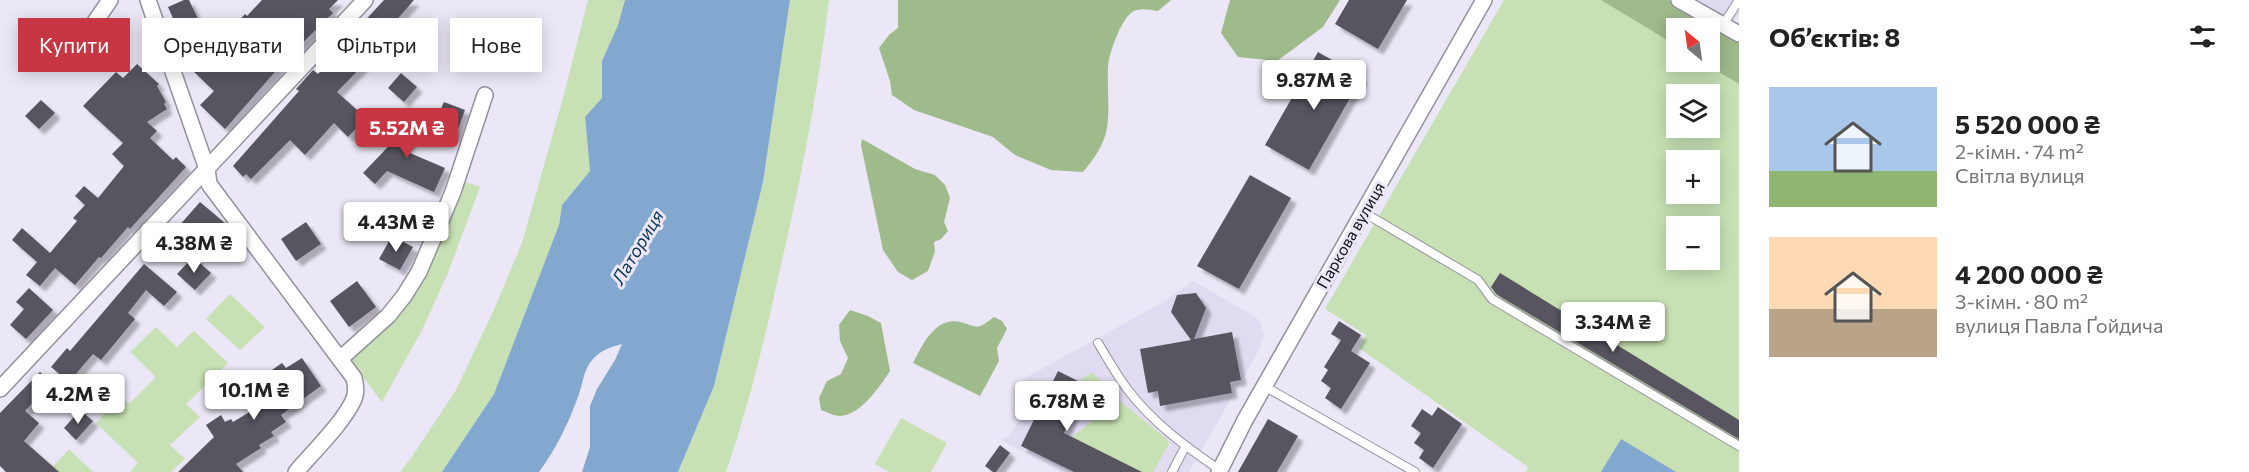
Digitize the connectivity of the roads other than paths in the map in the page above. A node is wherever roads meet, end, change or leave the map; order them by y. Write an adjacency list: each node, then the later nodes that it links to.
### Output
1 (110, 0): 7 (street)
2 (148, 0): 11 (street)
3 (365, 0): 11 (street)
4 (1484, 0): 12 (street, Паркова вулиця)
5 (1679, 0): 8 (street)
6 (1739, 0): 8 (lane)
7 (98, 18)
8 (1723, 25): 9 (street)
9 (1739, 34)
10 (485, 95): 14 (street)
11 (207, 169): 14 (street); 16 (street)
12 (1363, 212): 15 (street, Паркова вулиця); 18 (lane)
13 (1098, 343): 17 (lane)
14 (340, 359): 20 (street)
15 (1264, 386): 19 (street, Паркова вулиця); 22 (lane)
16 (0, 389)
17 (1185, 447): 19 (lane); 21 (lane)
18 (1739, 447)
19 (1219, 471)
20 (296, 472)
21 (1172, 472)
22 (1415, 472)

